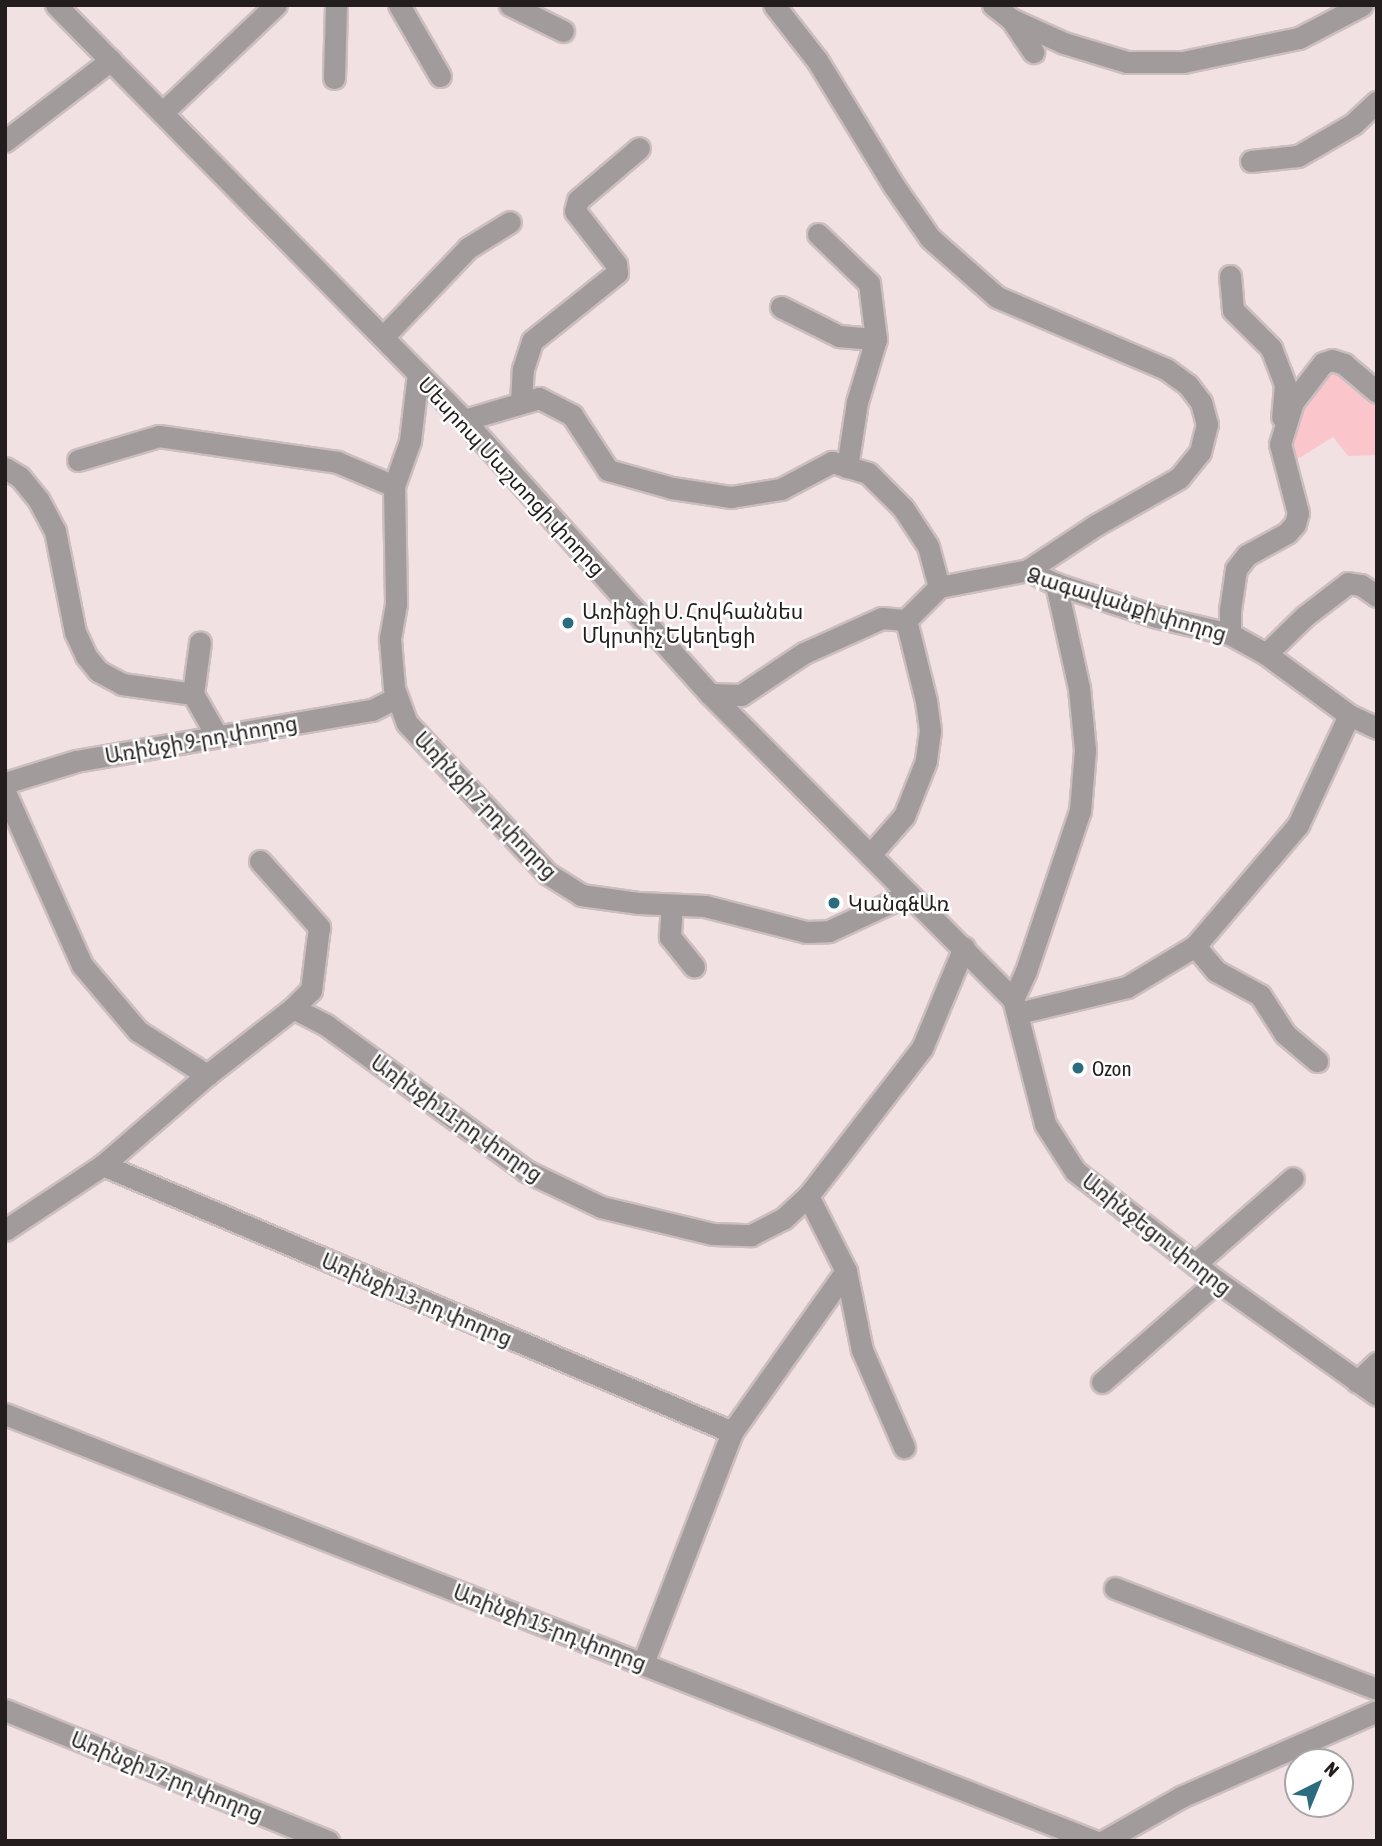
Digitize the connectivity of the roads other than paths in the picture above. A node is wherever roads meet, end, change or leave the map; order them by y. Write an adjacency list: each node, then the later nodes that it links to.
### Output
1 (56, 5): 12 (street, Մեսրոպ Մաշտոցի փողոց)
2 (276, 5): 16 (street)
3 (335, 5): 14 (street)
4 (399, 5): 13 (street)
5 (510, 5): 10 (street)
6 (774, 5): 35 (street)
7 (993, 5): 9 (street)
8 (1362, 5): 9 (street)
9 (1011, 19): 11 (street)
10 (563, 31)
11 (1033, 52)
12 (111, 60): 16 (street, Մեսրոպ Մաշտոցի փողոց); 17 (street)
13 (440, 76)
14 (334, 78)
15 (1377, 102): 19 (street)
16 (162, 113): 24 (street, Մեսրոպ Մաշտոցի փողոց)
17 (5, 141)
18 (639, 148): 28 (street)
19 (1251, 161)
20 (510, 222): 24 (street)
21 (818, 234): 25 (street)
22 (1230, 276): 30 (street)
23 (781, 307): 25 (street)
24 (383, 337): 26 (street, Մեսրոպ Մաշտոցի փողոց)
25 (876, 339): 32 (street)
26 (418, 373): 29 (street, Մեսրոպ Մաշտոցի փողոց); 34 (street, Առինջի 7-րդ փողոց)
27 (1377, 392): 30 (street)
28 (521, 403): 29 (street); 32 (street)
29 (464, 419): 44 (street, Մեսրոպ Մաշտոցի փողոց)
30 (1280, 444): 40 (street)
31 (78, 460): 34 (street)
32 (847, 467): 37 (street)
33 (5, 468): 43 (street)
34 (394, 486): 45 (street, Առինջի 7-րդ փողոց)
35 (1028, 570): 36 (street, Ձագավանքի փողոց); 37 (street, Ձագավանքի փողոց)
36 (1056, 584): 40 (street, Ձագավանքի փողոց); 58 (street)
37 (939, 587): 39 (street)
38 (1377, 596): 42 (street)
39 (906, 620): 44 (street); 51 (street)
40 (1230, 634): 42 (street, Ձագավանքի փողոց)
41 (200, 642): 43 (street)
42 (1266, 654): 46 (street, Ձագավանքի փողոց)
43 (193, 694): 48 (street)
44 (710, 694): 51 (street, Մեսրոպ Մաշտոցի փողոց)
45 (397, 697): 48 (street, Առինջի 9-րդ փողոց); 54 (street, Առինջի 7-րդ փողոց)
46 (1349, 715): 47 (street, Ձագավանքի փողոց); 55 (street)
47 (1377, 728)
48 (218, 736): 49 (street, Առինջի 9-րդ փողոց)
49 (5, 783)
50 (5, 792): 61 (street)
51 (870, 855): 53 (street, Մեսրոպ Մաշտոցի փողոց)
52 (260, 861): 59 (street)
53 (909, 894): 54 (street, Առինջի 7-րդ փողոց); 56 (street, Մեսրոպ Մաշտոցի փողոց)
54 (672, 905): 57 (street)
55 (1195, 946): 58 (street); 60 (street)
56 (964, 947): 58 (street, Մեսրոպ Մաշտոցի փողոց); 64 (street, Առինջի 11-րդ փողոց)
57 (694, 967)
58 (1016, 1006): 66 (street, Առինջեցու փողոց)
59 (293, 1008): 61 (street); 64 (street, Առինջի 11-րդ փողոց)
60 (1317, 1062)
61 (207, 1075): 62 (street)
62 (103, 1165): 65 (street); 74 (street, Առինջի 13-րդ փողոց)
63 (1293, 1178): 66 (street)
64 (808, 1196): 67 (street)
65 (5, 1230)
66 (1195, 1264): 68 (street, Առինջեցու փողոց)
67 (846, 1270): 74 (street); 75 (street)
68 (1217, 1281): 70 (street); 71 (street, Առինջեցու փողոց)
69 (1377, 1363): 71 (street)
70 (1102, 1382)
71 (1357, 1382): 72 (street, Առինջեցու փողոց)
72 (1377, 1395)
73 (5, 1414): 77 (street, Առինջի 15-րդ փողոց)
74 (732, 1433): 77 (street)
75 (904, 1447)
76 (1115, 1588): 78 (street)
77 (643, 1663): 82 (street, Առինջի 15-րդ փողոց)
78 (1377, 1689)
79 (5, 1710): 81 (street, Առինջի 17-րդ փողոց)
80 (1377, 1711): 83 (street)
81 (328, 1841)
82 (1094, 1841)
83 (1104, 1841)

